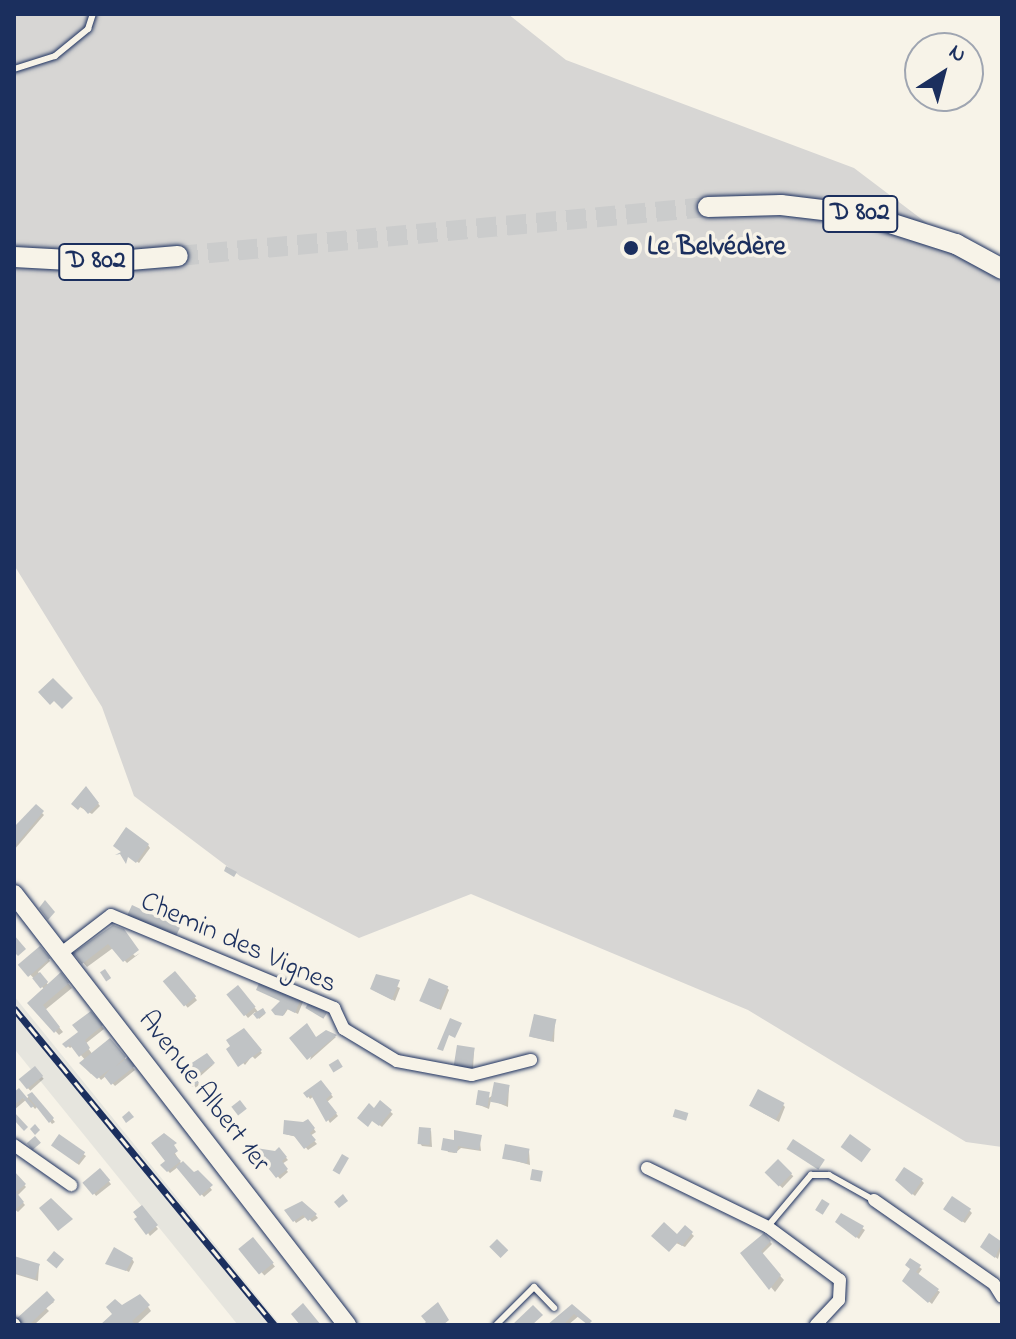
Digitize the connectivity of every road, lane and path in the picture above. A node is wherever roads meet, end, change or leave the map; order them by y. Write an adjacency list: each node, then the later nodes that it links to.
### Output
1 (93, 14): 2 (lane)
2 (14, 69)
3 (708, 207): 6 (main road, D 802)
4 (178, 256): 5 (main road, D 802)
5 (14, 257)
6 (1002, 269)
7 (14, 894): 8 (main road, Avenue Albert 1er)
8 (60, 954): 9 (street, Chemin des Vignes); 17 (main road, Avenue Albert 1er)
9 (531, 1060)
10 (14, 1145): 12 (street)
11 (647, 1168): 14 (street)
12 (71, 1185)
13 (874, 1200): 14 (lane); 15 (street)
14 (768, 1227): 19 (street)
15 (1002, 1297)
16 (554, 1308): 18 (lane)
17 (347, 1325)
18 (496, 1325)
19 (816, 1325)

